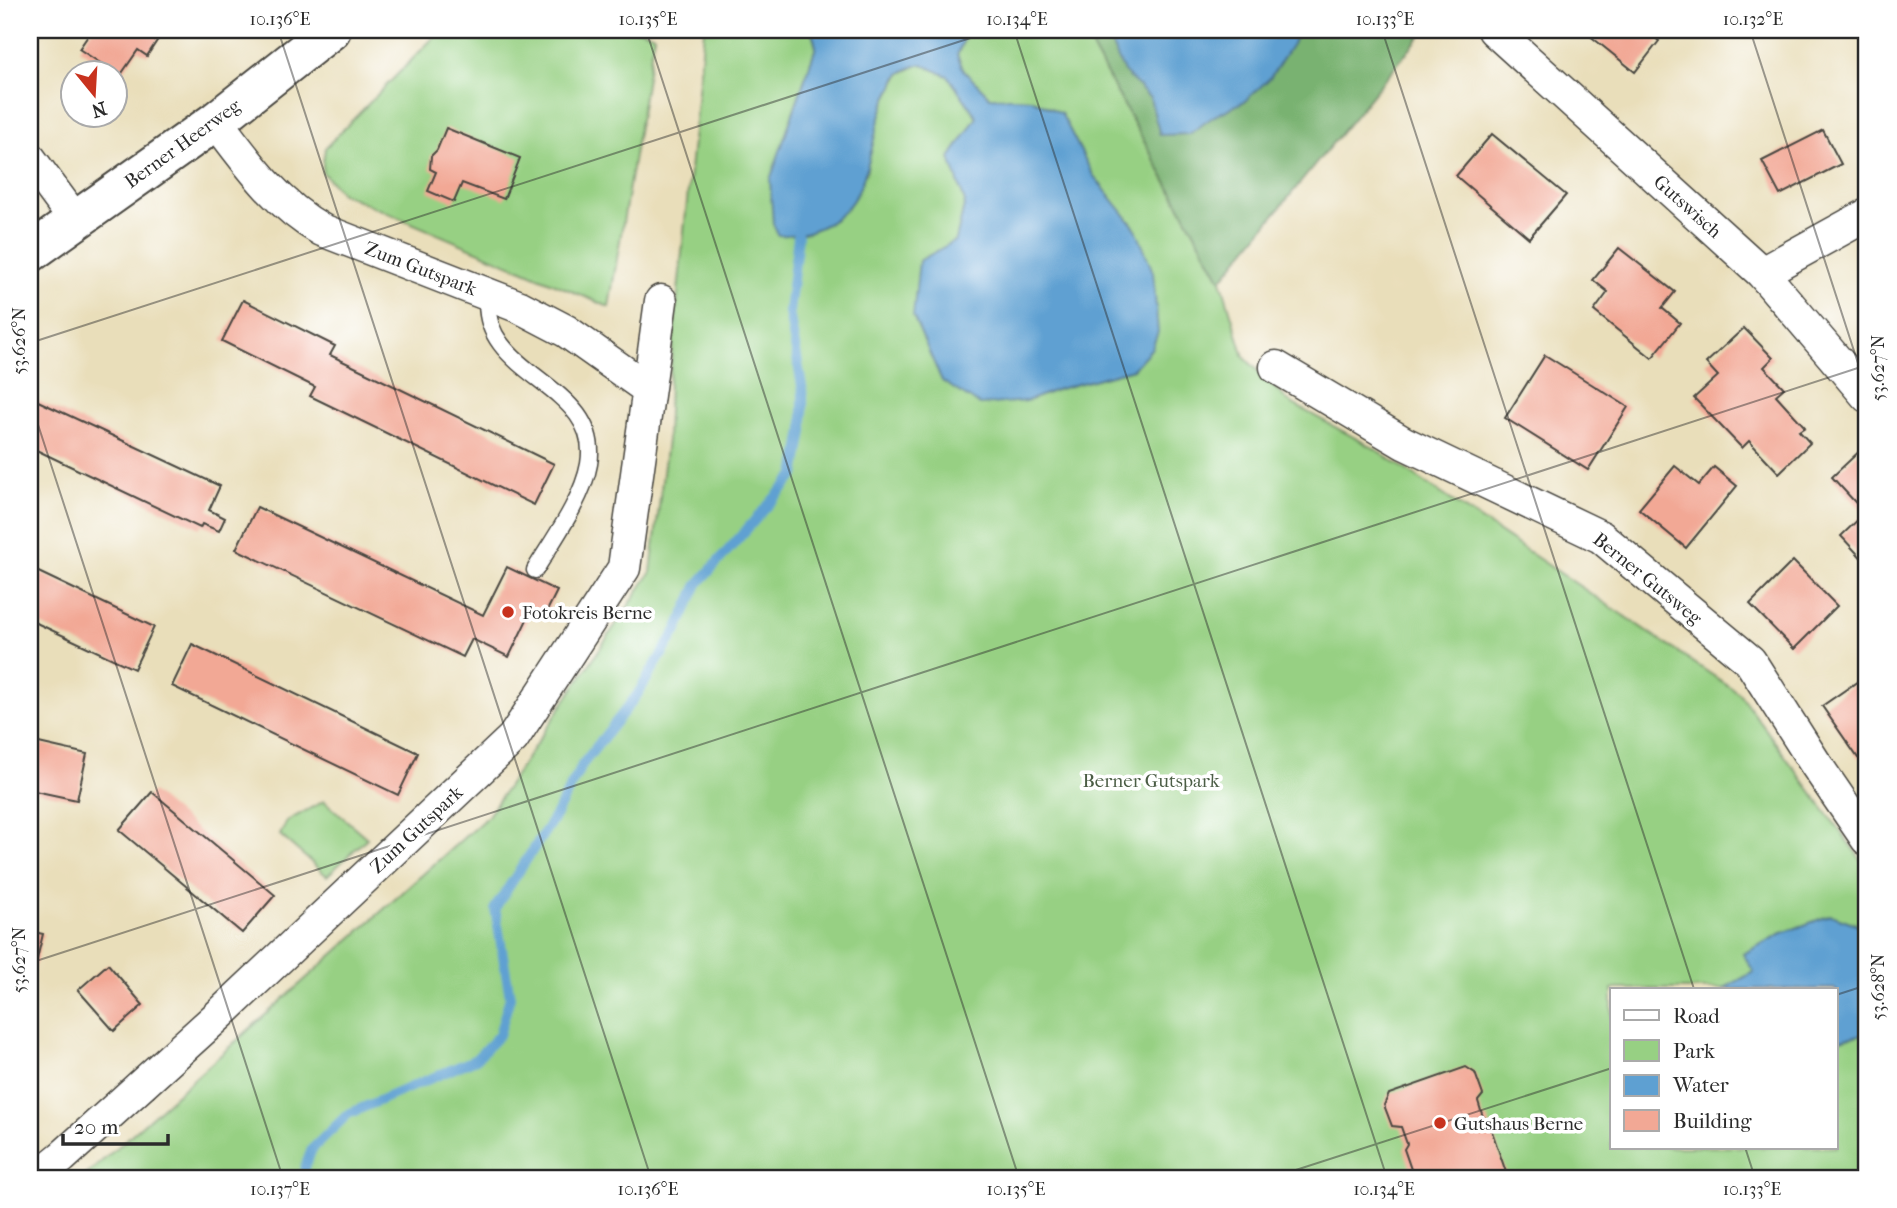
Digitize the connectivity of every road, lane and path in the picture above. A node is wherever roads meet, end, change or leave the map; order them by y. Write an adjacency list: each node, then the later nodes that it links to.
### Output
1 (331, 30): 3 (main road, Berner Heerweg)
2 (1494, 30): 8 (street, Gutswisch)
3 (215, 121): 6 (main road, Berner Heerweg); 9 (street, Zum Gutspark)
4 (30, 159): 6 (street)
5 (1867, 215): 8 (street)
6 (75, 220): 7 (main road, Berner Heerweg)
7 (30, 253)
8 (1762, 273): 13 (street, Gutswisch)
9 (488, 293): 12 (street, Zum Gutspark); 14 (lane)
10 (661, 301): 12 (street, Zum Gutspark)
11 (1276, 367): 15 (street, Berner Gutsweg)
12 (648, 389): 16 (street, Zum Gutspark)
13 (1867, 396)
14 (535, 570)
15 (1867, 839)
16 (36, 1178)

